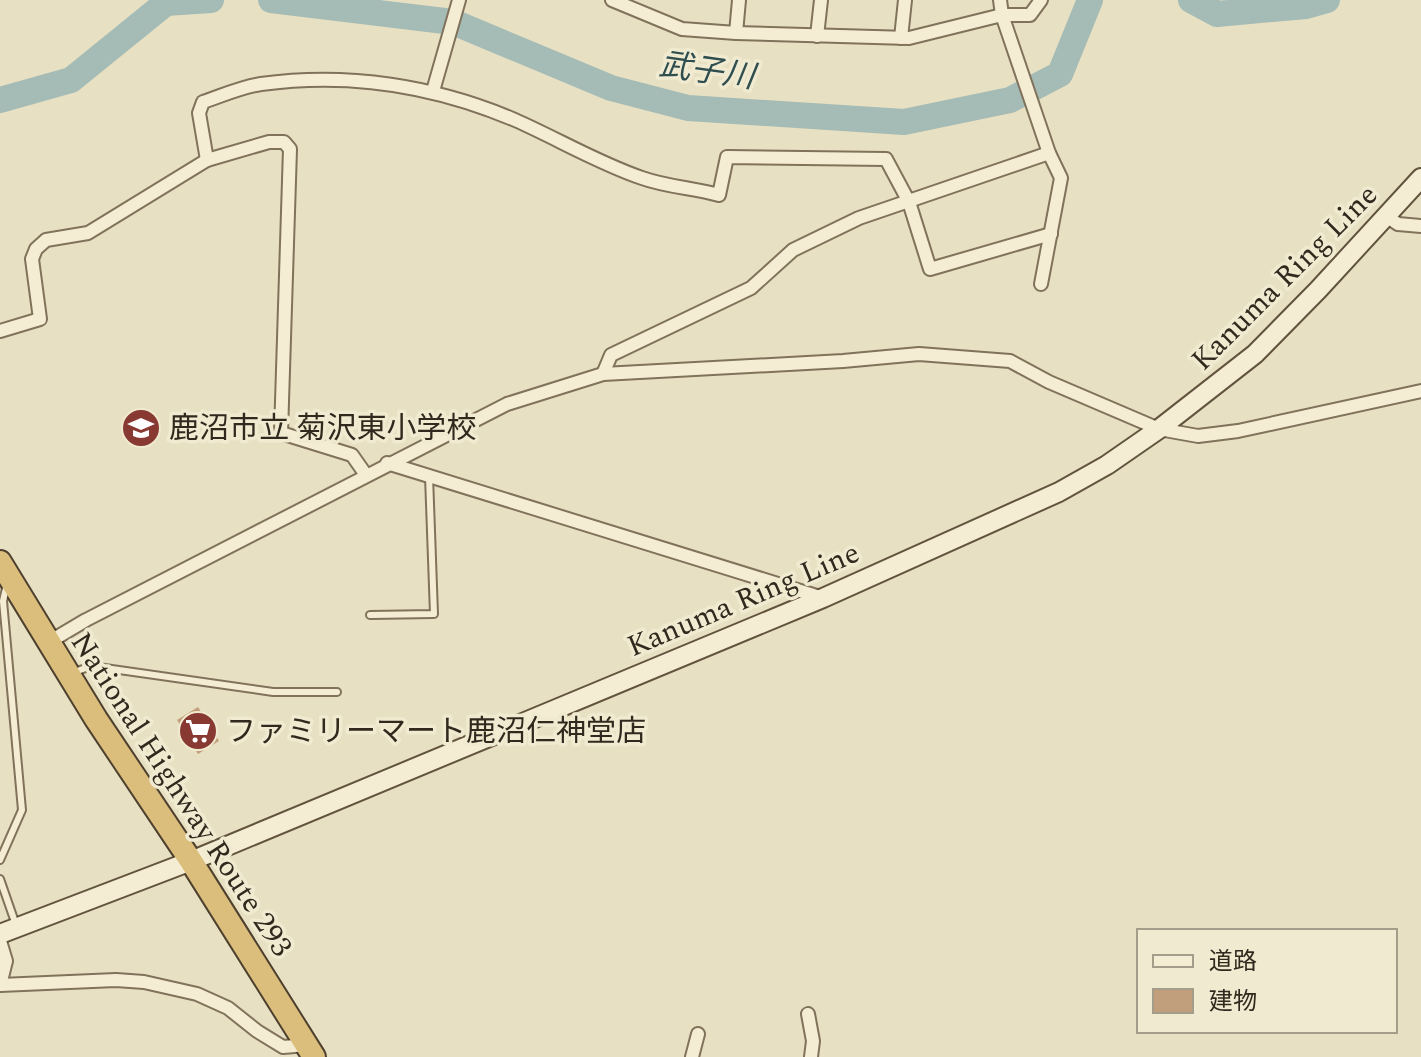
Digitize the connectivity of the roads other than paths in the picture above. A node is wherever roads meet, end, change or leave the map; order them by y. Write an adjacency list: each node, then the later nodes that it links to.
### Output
1 (459, 0): 14 (street)
2 (612, 0): 9 (street)
3 (649, 0): 9 (street)
4 (739, 0): 11 (street)
5 (821, 0): 12 (street)
6 (905, 0): 13 (street)
7 (1000, 0): 10 (street)
8 (1041, 0): 10 (street)
9 (648, 14): 11 (street)
10 (1002, 15): 13 (street); 15 (street)
11 (736, 33): 12 (street)
12 (817, 36): 13 (street)
13 (901, 38)
14 (433, 91): 16 (street); 18 (street)
15 (1049, 153): 18 (street); 21 (street)
16 (207, 160): 23 (street); 28 (street)
17 (1421, 178): 19 (main road, Kanuma Ring Line)
18 (909, 202): 21 (street); 24 (street)
19 (1386, 216): 20 (street); 26 (main road, Kanuma Ring Line)
20 (1421, 226)
21 (1051, 234): 22 (street)
22 (1041, 284)
23 (0, 331)
24 (603, 374): 26 (street); 27 (street)
25 (1421, 391): 26 (street)
26 (1159, 429): 31 (main road, Kanuma Ring Line)
27 (387, 463): 28 (street); 29 (street)
28 (366, 475): 33 (street)
29 (429, 476): 31 (street); 32 (lane)
30 (4, 570): 33 (highway, National Highway Route 293); 36 (lane)
31 (823, 598): 37 (main road, Kanuma Ring Line)
32 (370, 615)
33 (49, 642): 34 (highway, National Highway Route 293)
34 (68, 674): 35 (lane); 37 (highway, National Highway Route 293)
35 (337, 692)
36 (0, 860)
37 (191, 861): 39 (main road, Kanuma Ring Line); 44 (highway, National Highway Route 293)
38 (0, 879): 39 (lane)
39 (8, 930)
40 (0, 941): 41 (street)
41 (0, 985): 44 (street)
42 (808, 1014): 46 (street)
43 (698, 1034): 45 (street)
44 (310, 1051)
45 (692, 1057)
46 (811, 1057)

